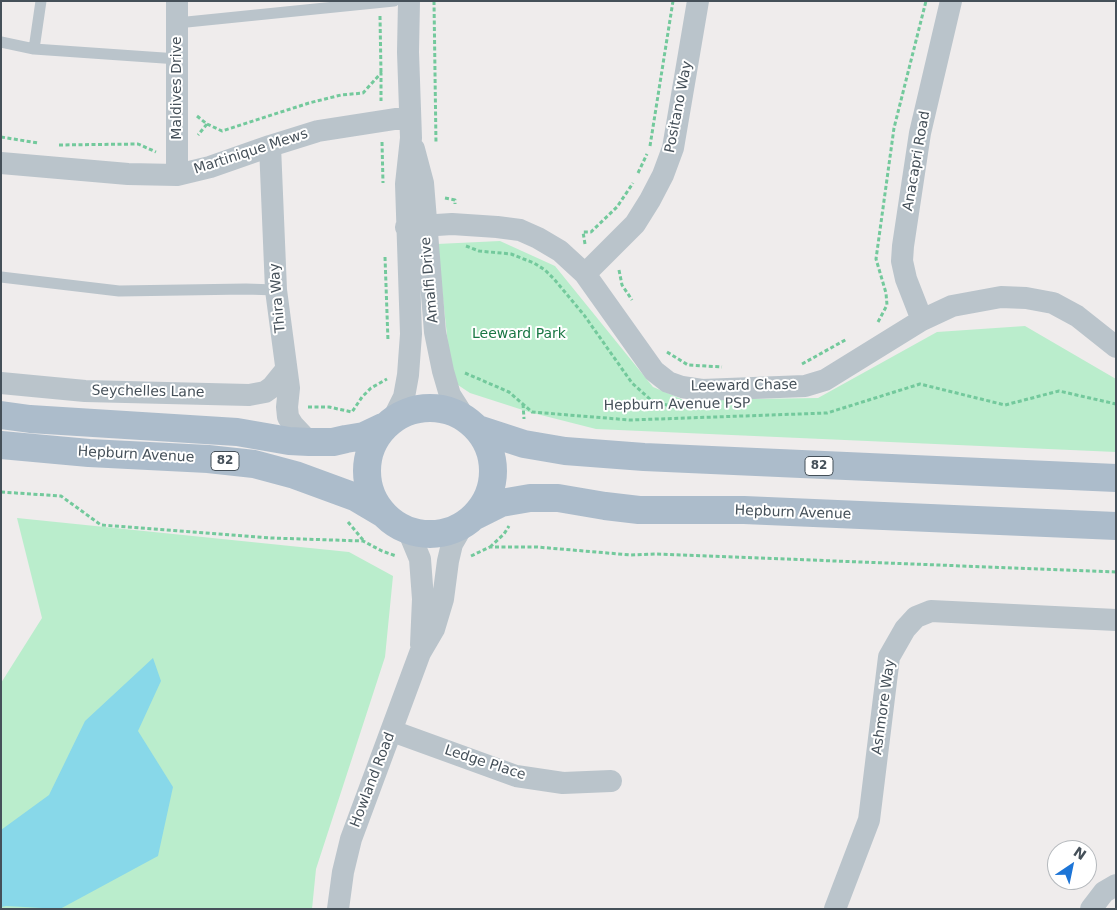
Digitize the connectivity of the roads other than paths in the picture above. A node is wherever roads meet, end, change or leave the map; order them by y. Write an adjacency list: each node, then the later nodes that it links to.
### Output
1 (41, 1): 10 (lane)
2 (394, 1): 6 (lane)
3 (409, 1): 12 (street, Amalfi Drive)
4 (698, 1): 17 (street, Positano Way)
5 (951, 1): 20 (street, Anacapri Road)
6 (380, 2): 7 (lane)
7 (292, 6): 8 (lane)
8 (177, 12): 11 (street, Maldives Drive)
9 (1, 42): 10 (lane)
10 (34, 49): 11 (lane)
11 (178, 60): 15 (street, Maldives Drive)
12 (410, 128): 13 (street, Martinique Mews); 16 (street, Amalfi Drive)
13 (270, 146): 15 (street, Martinique Mews); 19 (street, Thira Way)
14 (1, 163): 15 (street, Martinique Mews)
15 (177, 175)
16 (416, 226): 17 (street, Leeward Chase); 25 (street, Amalfi Drive); 26 (street, Amalfi Drive)
17 (591, 268): 20 (street, Leeward Chase)
18 (1, 277): 19 (lane)
19 (276, 290): 22 (street, Thira Way)
20 (922, 320): 21 (street, Leeward Chase)
21 (1116, 346)
22 (285, 371): 23 (street, Seychelles Lane); 27 (street, Thira Way)
23 (1, 383)
24 (1, 415): 27 (main road, Hepburn Avenue / 82)
25 (388, 423): 26 (main road, 82); 27 (main road, Hepburn Avenue / 82); 30 (main road, 82)
26 (471, 423): 29 (main road, 82); 31 (main road)
27 (310, 442)
28 (1, 445): 30 (main road, Hepburn Avenue / 82)
29 (1116, 478)
30 (382, 513): 33 (main road, 82)
31 (469, 521): 32 (main road, Hepburn Avenue / 82); 33 (main road, 82); 35 (street, Howland Road)
32 (1116, 526)
33 (408, 530): 35 (street, Howland Road)
34 (1116, 620): 40 (street, Ashmore Way)
35 (420, 653): 36 (street, Howland Road)
36 (392, 731): 37 (street, Ledge Place); 39 (street, Howland Road)
37 (611, 781)
38 (1116, 885): 41 (street)
39 (338, 909)
40 (836, 909)
41 (1092, 909)

